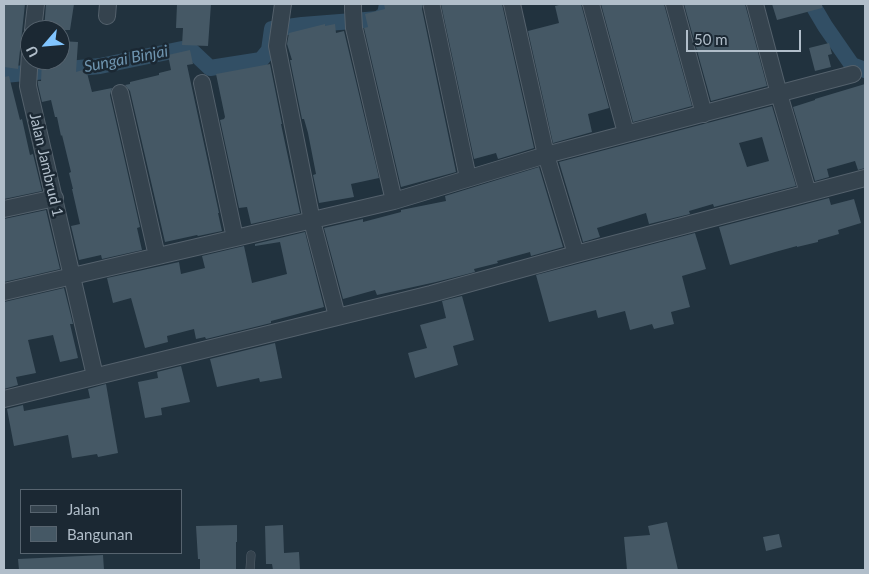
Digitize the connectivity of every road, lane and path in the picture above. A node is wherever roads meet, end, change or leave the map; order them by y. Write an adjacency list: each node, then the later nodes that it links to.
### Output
1 (36, 4): 9 (street)
2 (283, 4): 24 (street)
3 (512, 4): 17 (street)
4 (591, 4): 16 (street)
5 (674, 4): 15 (street)
6 (755, 4): 14 (street)
7 (432, 6): 18 (street)
8 (353, 7): 22 (street)
9 (34, 20)
10 (29, 70): 21 (street, Jalan Jambrud 1)
11 (852, 74): 14 (street)
12 (202, 83): 25 (street)
13 (120, 93): 27 (street)
14 (779, 94): 15 (street); 20 (street)
15 (704, 114): 16 (street)
16 (626, 134): 17 (street)
17 (546, 155): 18 (street); 26 (street)
18 (468, 178): 22 (street)
19 (865, 178): 20 (street)
20 (808, 193): 26 (street)
21 (54, 198): 23 (street); 28 (street, Jalan Jambrud 1)
22 (394, 201): 24 (street)
23 (4, 209)
24 (312, 221): 25 (street); 30 (street)
25 (235, 238): 27 (street)
26 (576, 254): 30 (street)
27 (157, 256): 28 (street)
28 (72, 276): 29 (street); 31 (street, Jalan Jambrud 1)
29 (4, 292)
30 (338, 316): 31 (street)
31 (95, 376): 32 (street)
32 (4, 399)
33 (251, 555): 34 (lane)
34 (250, 570)

